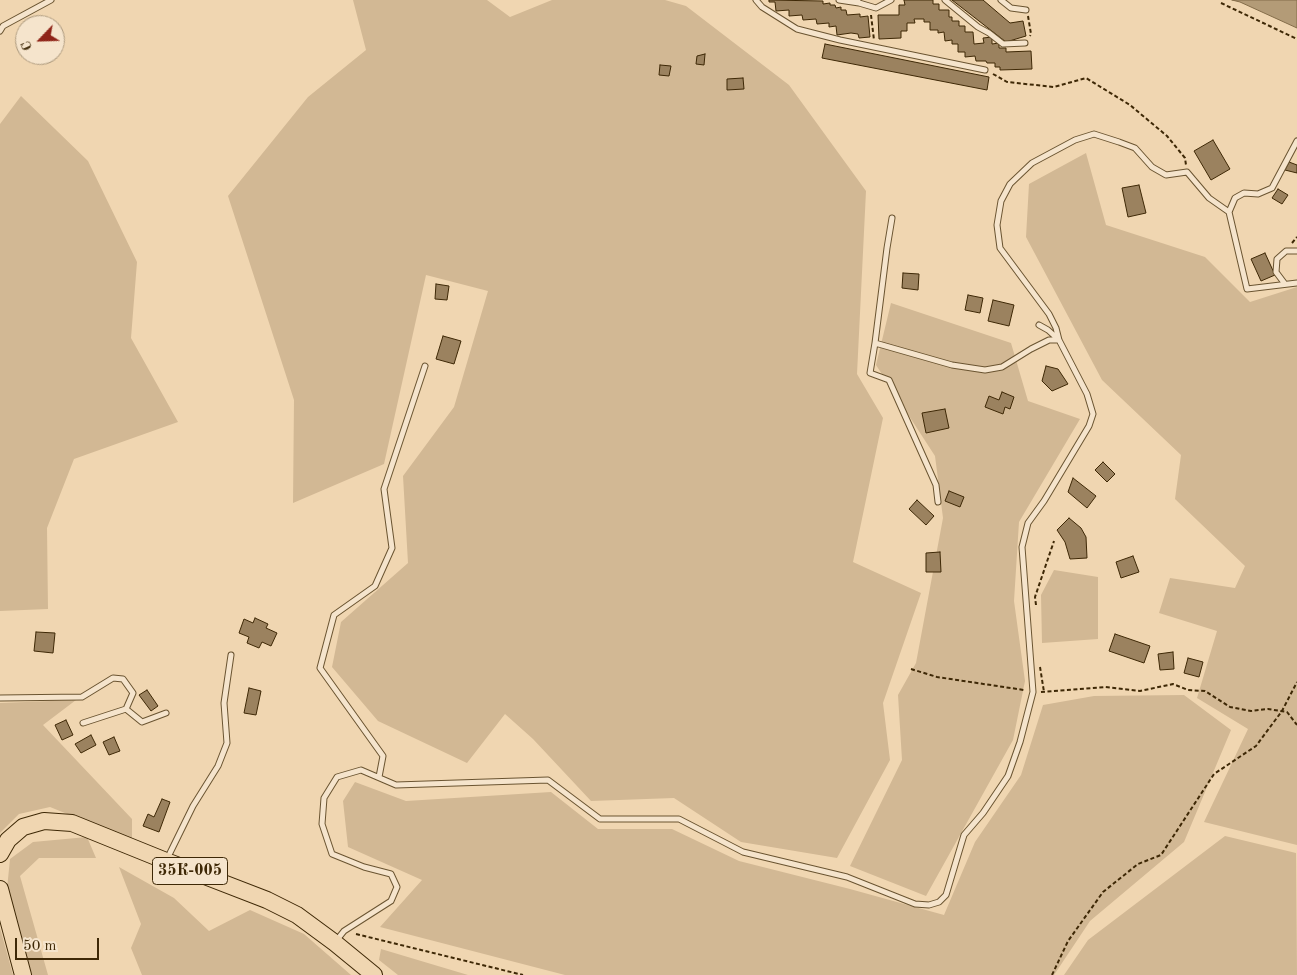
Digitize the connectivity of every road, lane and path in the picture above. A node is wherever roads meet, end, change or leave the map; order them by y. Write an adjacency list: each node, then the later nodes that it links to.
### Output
1 (51, 0): 11 (lane)
2 (756, 0): 14 (lane)
3 (839, 0): 7 (lane)
4 (892, 0): 9 (lane)
5 (945, 0): 13 (lane)
6 (1001, 0): 10 (lane)
7 (858, 2): 9 (lane)
8 (1221, 3): 12 (path)
9 (870, 6): 14 (path)
10 (1026, 10): 13 (path)
11 (0, 31)
12 (1297, 39)
13 (1025, 43)
14 (874, 47): 15 (lane)
15 (985, 70): 17 (path)
16 (1297, 141): 18 (lane)
17 (1187, 172): 18 (lane); 24 (lane)
18 (1229, 212): 22 (lane)
19 (892, 218): 25 (lane)
20 (1297, 251): 22 (lane)
21 (1297, 283): 22 (lane)
22 (1285, 284)
23 (1039, 325): 24 (lane)
24 (1060, 340): 25 (lane); 34 (lane)
25 (875, 343): 27 (lane)
26 (425, 366): 42 (lane)
27 (938, 502)
28 (1054, 541): 29 (path)
29 (1036, 606)
30 (231, 655): 44 (lane)
31 (1040, 663): 35 (path)
32 (911, 669): 34 (path)
33 (1297, 682): 38 (path)
34 (1033, 692): 35 (path); 42 (lane)
35 (1044, 692): 38 (path)
36 (0, 698): 37 (lane)
37 (126, 708): 39 (lane); 40 (lane)
38 (1282, 711): 41 (path); 50 (path)
39 (166, 713)
40 (83, 723)
41 (1297, 725)
42 (379, 778): 46 (lane)
43 (0, 854): 44 (main road, 35К-005)
44 (166, 862): 46 (main road, 35К-005)
45 (0, 889): 47 (main road)
46 (339, 937): 48 (main road, 35К-005); 49 (path)
47 (23, 975)
48 (374, 975)
49 (523, 975)
50 (1052, 975)

